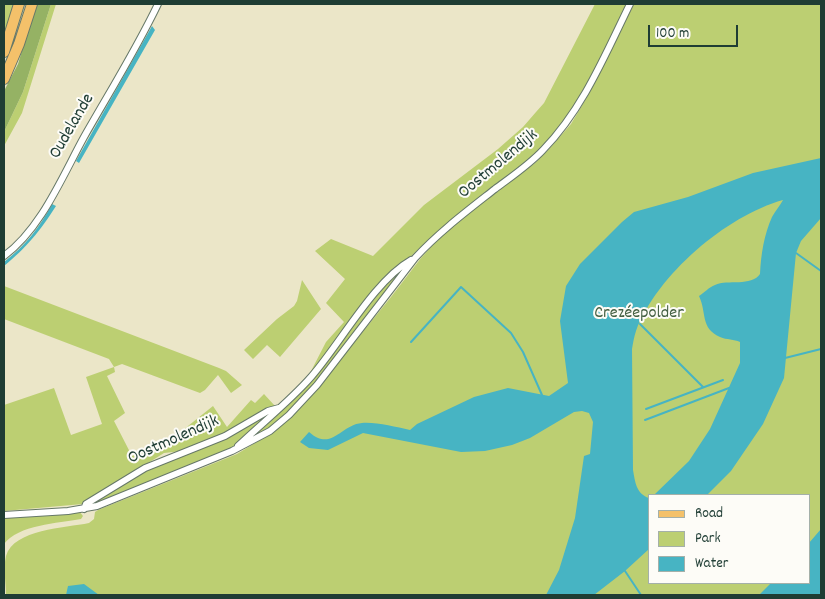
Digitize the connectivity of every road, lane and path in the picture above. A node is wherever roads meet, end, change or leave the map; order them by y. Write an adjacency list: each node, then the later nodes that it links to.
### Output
1 (19, 4): 5 (main road)
2 (32, 4): 6 (main road)
3 (158, 4): 7 (street, Oudelande)
4 (630, 4): 8 (street, Oostmolendijk)
5 (4, 52)
6 (4, 79)
7 (4, 256)
8 (414, 258): 9 (street, Oostmolendijk); 10 (street, Oostmolendijk)
9 (280, 408): 10 (street, Oostmolendijk); 11 (street, Oostmolendijk)
10 (232, 451): 11 (street, Oostmolendijk)
11 (84, 509): 12 (street, Oostmolendijk)
12 (4, 515)

